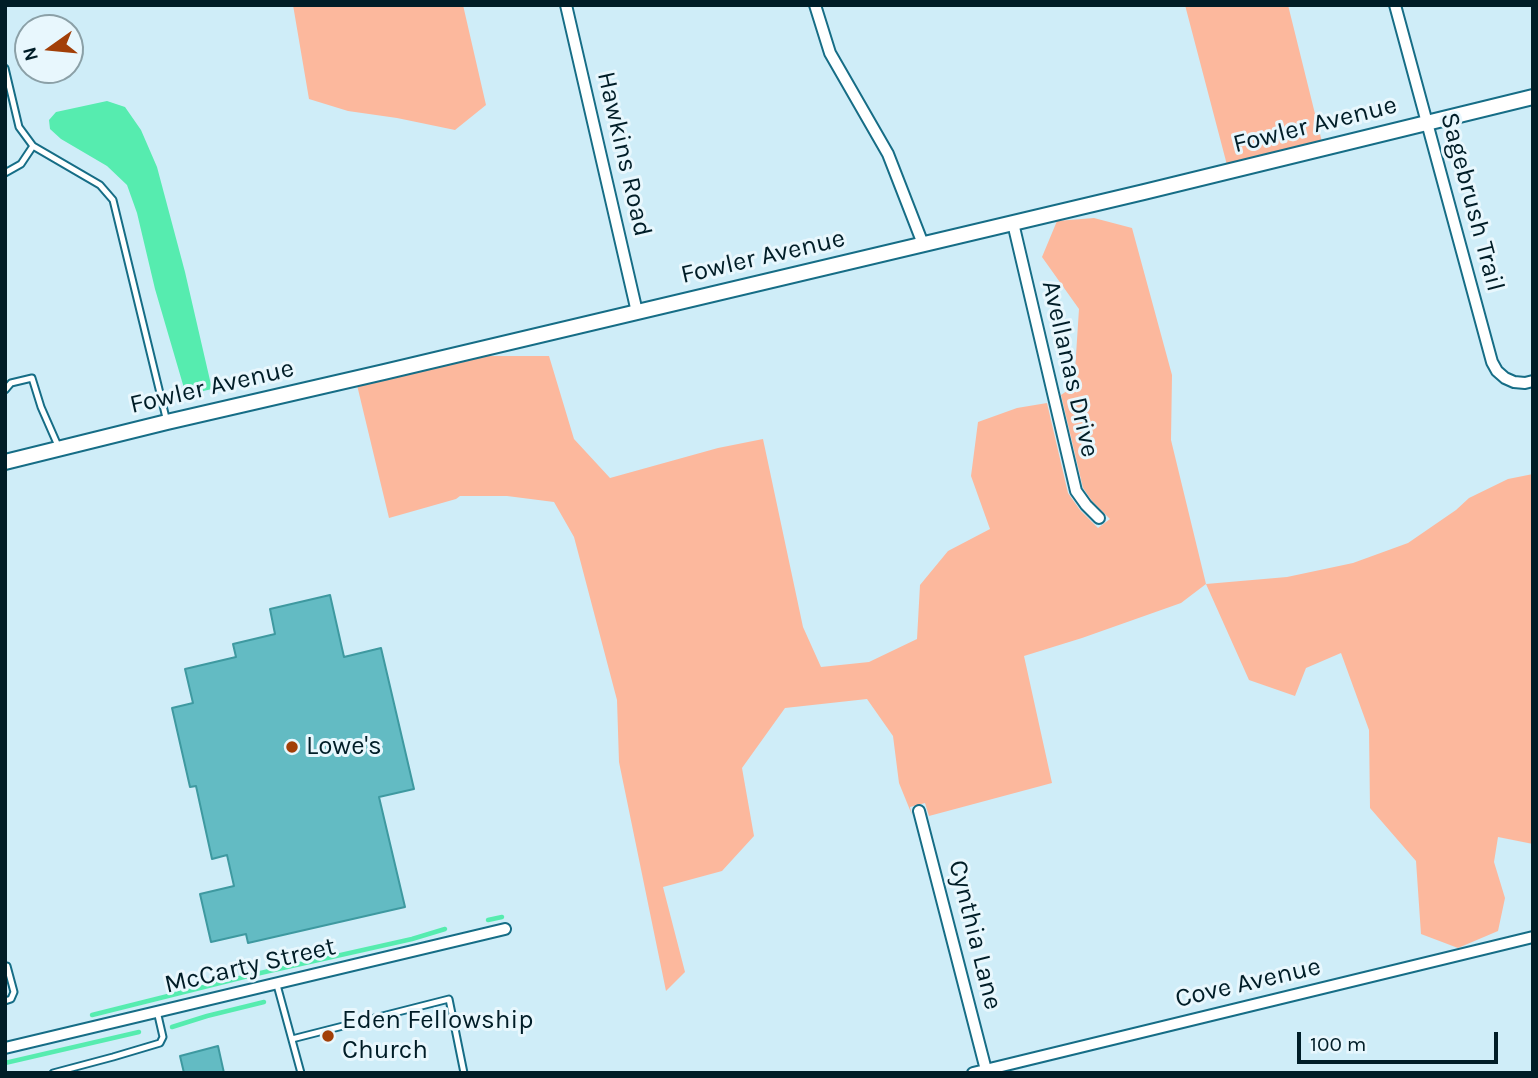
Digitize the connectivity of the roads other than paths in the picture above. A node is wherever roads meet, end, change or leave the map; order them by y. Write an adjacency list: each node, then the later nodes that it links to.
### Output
1 (566, 5): 11 (street, Hawkins Road)
2 (815, 5): 10 (street)
3 (1395, 5): 6 (street, Sagebrush Trail)
4 (5, 68): 7 (lane)
5 (1533, 97): 6 (street, Fowler Avenue)
6 (1427, 124): 9 (street, Fowler Avenue); 12 (street, Sagebrush Trail)
7 (33, 146): 8 (lane); 14 (lane)
8 (5, 173)
9 (1013, 223): 10 (street, Fowler Avenue); 17 (street, Avellanas Drive)
10 (923, 244): 11 (street, Fowler Avenue)
11 (637, 312): 14 (street, Fowler Avenue)
12 (1533, 381)
13 (5, 390): 15 (lane)
14 (167, 422): 15 (street, Fowler Avenue)
15 (59, 449): 16 (street, Fowler Avenue)
16 (5, 462)
17 (1099, 519)
18 (919, 811): 28 (street, Cynthia Lane)
19 (505, 929): 23 (street, McCarty Street)
20 (1533, 937): 28 (street, Cove Avenue)
21 (7, 966): 22 (lane)
22 (8, 982): 24 (lane)
23 (277, 983): 25 (street, McCarty Street); 26 (lane)
24 (5, 1001)
25 (157, 1011): 27 (street, McCarty Street); 29 (lane)
26 (292, 1039): 30 (lane); 31 (lane)
27 (5, 1048)
28 (986, 1070): 32 (street, Cove Avenue)
29 (53, 1073)
30 (301, 1073)
31 (464, 1073)
32 (973, 1073)

